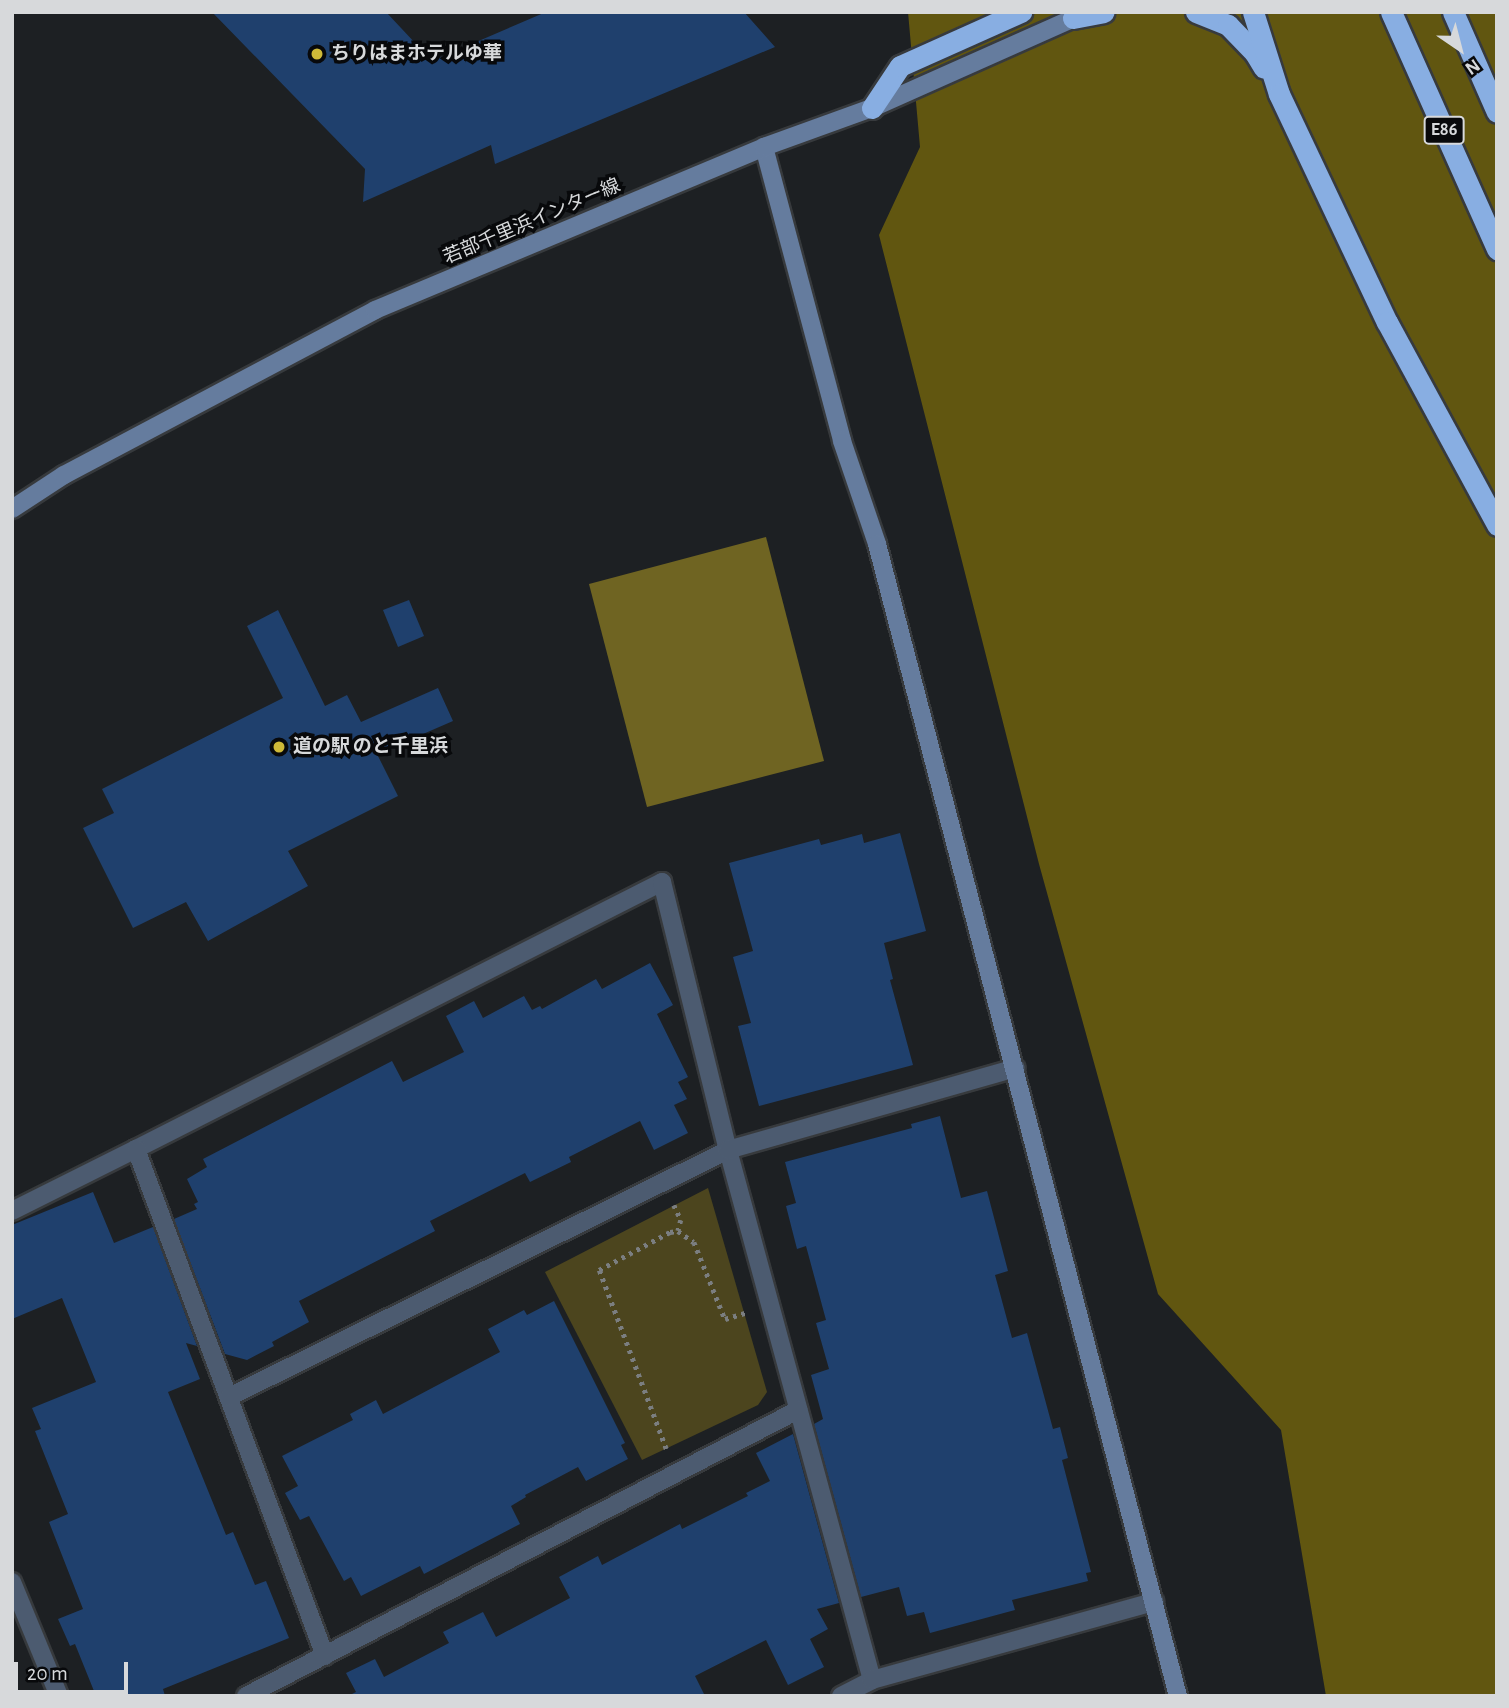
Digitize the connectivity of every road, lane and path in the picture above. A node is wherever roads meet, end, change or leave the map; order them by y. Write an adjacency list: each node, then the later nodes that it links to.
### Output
1 (1021, 12): 9 (highway)
2 (1103, 12): 7 (highway)
3 (1196, 12): 8 (highway)
4 (1253, 12): 8 (highway)
5 (1391, 12): 12 (highway, E86)
6 (1453, 12): 10 (highway)
7 (1080, 15): 9 (street, 若部千里浜インター線)
8 (1279, 94): 14 (highway)
9 (872, 108): 11 (street, 若部千里浜インター線)
10 (1497, 112)
11 (764, 147): 13 (street, 若部千里浜インター線); 15 (street)
12 (1497, 248)
13 (12, 509)
14 (1497, 525)
15 (1016, 1068): 17 (street); 24 (street)
16 (136, 1149): 17 (street); 18 (street); 20 (street)
17 (728, 1150): 20 (street); 21 (street)
18 (12, 1211)
19 (752, 1311): 22 (path)
20 (229, 1397): 25 (street)
21 (798, 1410): 25 (street); 26 (street)
22 (669, 1455)
23 (12, 1582): 27 (street)
24 (1154, 1602): 26 (street); 30 (street)
25 (325, 1656): 28 (street)
26 (872, 1680): 29 (street)
27 (59, 1696)
28 (246, 1696)
29 (841, 1696)
30 (1178, 1696)

